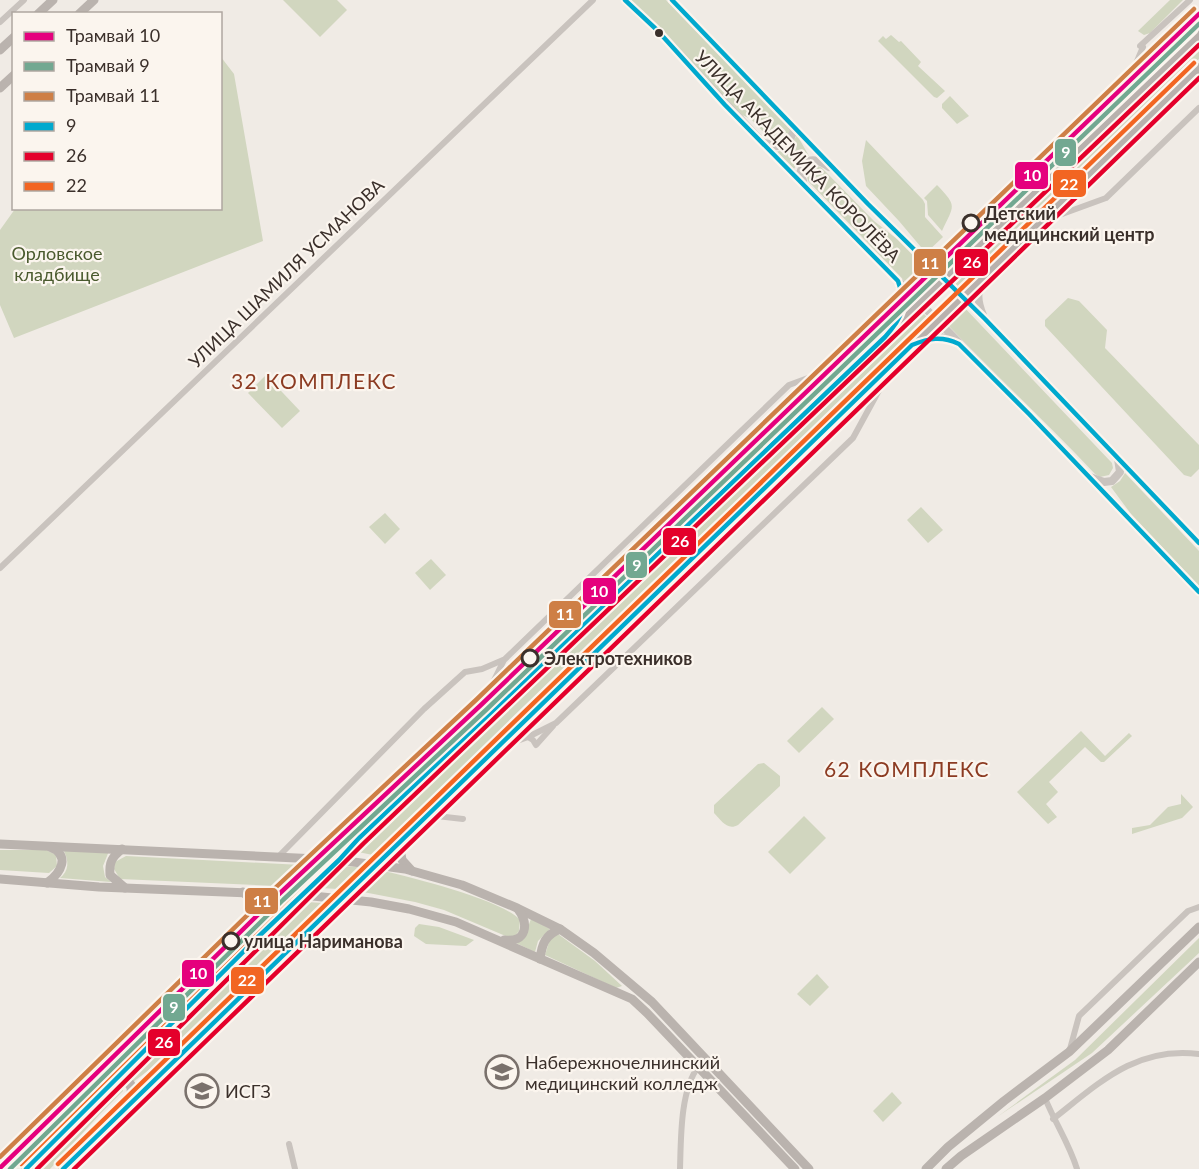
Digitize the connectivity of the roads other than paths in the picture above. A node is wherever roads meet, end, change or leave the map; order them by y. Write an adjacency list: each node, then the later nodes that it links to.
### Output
1 (24, 0): 10 (street)
2 (94, 0): 9 (main road)
3 (593, 0): 41 (street, УЛИЦА ШАМИЛЯ УСМАНОВА)
4 (625, 0): 20 (street, УЛИЦА АКАДЕМИКА КОРОЛЁВА)
5 (672, 0): 19 (street, УЛИЦА АКАДЕМИКА КОРОЛЁВА)
6 (1190, 0): 18 (street)
7 (52, 1): 8 (main road)
8 (40, 12)
9 (81, 12)
10 (0, 22)
11 (1199, 35): 18 (main road)
12 (12, 39): 13 (main road)
13 (0, 50)
14 (1199, 68): 23 (main road)
15 (12, 77): 16 (main road)
16 (0, 88)
17 (1199, 108): 23 (street)
18 (1113, 117): 24 (main road)
19 (790, 122): 20 (street); 21 (street, УЛИЦА АКАДЕМИКА КОРОЛЁВА)
20 (763, 143): 22 (street, УЛИЦА АКАДЕМИКА КОРОЛЁВА)
21 (843, 177): 22 (street); 25 (street, УЛИЦА АКАДЕМИКА КОРОЛЁВА)
22 (807, 188): 28 (street, УЛИЦА АКАДЕМИКА КОРОЛЁВА)
23 (1036, 223): 26 (main road)
24 (966, 258): 25 (street); 27 (main road)
25 (926, 262): 27 (street, УЛИЦА АКАДЕМИКА КОРОЛЁВА)
26 (983, 276): 29 (main road); 31 (street)
27 (944, 280): 29 (street, УЛИЦА АКАДЕМИКА КОРОЛЁВА); 30 (main road)
28 (898, 281): 30 (street, УЛИЦА АКАДЕМИКА КОРОЛЁВА); 33 (street)
29 (962, 297): 31 (street, УЛИЦА АКАДЕМИКА КОРОЛЁВА); 32 (main road)
30 (919, 303): 32 (street, УЛИЦА АКАДЕМИКА КОРОЛЁВА); 33 (main road)
31 (985, 319): 38 (street, УЛИЦА АКАДЕМИКА КОРОЛЁВА)
32 (937, 321): 34 (street, УЛИЦА АКАДЕМИКА КОРОЛЁВА); 35 (main road)
33 (894, 326): 36 (main road)
34 (959, 344): 35 (street); 39 (street, УЛИЦА АКАДЕМИКА КОРОЛЁВА)
35 (912, 345): 37 (main road)
36 (863, 357): 43 (street); 46 (main road)
37 (891, 366): 44 (street); 47 (main road)
38 (1118, 459): 39 (street); 40 (street, УЛИЦА АКАДЕМИКА КОРОЛЁВА)
39 (1089, 477): 42 (street, УЛИЦА АКАДЕМИКА КОРОЛЁВА)
40 (1199, 543)
41 (0, 568)
42 (1199, 592)
43 (504, 660): 46 (street); 54 (street)
44 (556, 723): 45 (street); 45 (street)
45 (528, 737): 47 (street)
46 (465, 738): 55 (main road)
47 (497, 748): 48 (main road)
48 (427, 815): 49 (street); 50 (main road)
49 (463, 819)
50 (399, 842): 56 (main road); 57 (main road)
51 (0, 844): 52 (main road)
52 (46, 846): 53 (main road); 59 (main road)
53 (122, 849): 54 (main road); 60 (main road)
54 (279, 856): 55 (main road)
55 (339, 860): 56 (main road); 62 (main road)
56 (377, 864): 57 (main road); 63 (main road)
57 (412, 871): 65 (main road)
58 (0, 879): 59 (main road)
59 (47, 883): 60 (main road)
60 (125, 888): 61 (main road)
61 (243, 892): 62 (main road); 68 (main road)
62 (303, 895): 63 (main road); 68 (main road)
63 (342, 898): 69 (main road); 77 (main road)
64 (1199, 907): 72 (street)
65 (517, 908): 67 (main road); 69 (main road)
66 (1199, 927): 72 (main road)
67 (560, 929): 70 (main road); 85 (main road)
68 (257, 938): 75 (main road)
69 (499, 940): 70 (main road)
70 (540, 959): 74 (main road)
71 (1199, 962): 76 (main road)
72 (1069, 1052): 86 (main road)
73 (1199, 1054): 78 (street)
74 (698, 1067): 83 (street); 84 (main road)
75 (106, 1089): 77 (main road); 80 (main road)
76 (1045, 1098): 78 (street); 87 (main road)
77 (125, 1108): 81 (main road)
78 (1053, 1119): 88 (street)
79 (290, 1144): 82 (street)
80 (26, 1169)
81 (63, 1169)
82 (295, 1169)
83 (680, 1169)
84 (795, 1169)
85 (809, 1169)
86 (926, 1169)
87 (946, 1169)
88 (1077, 1169)

